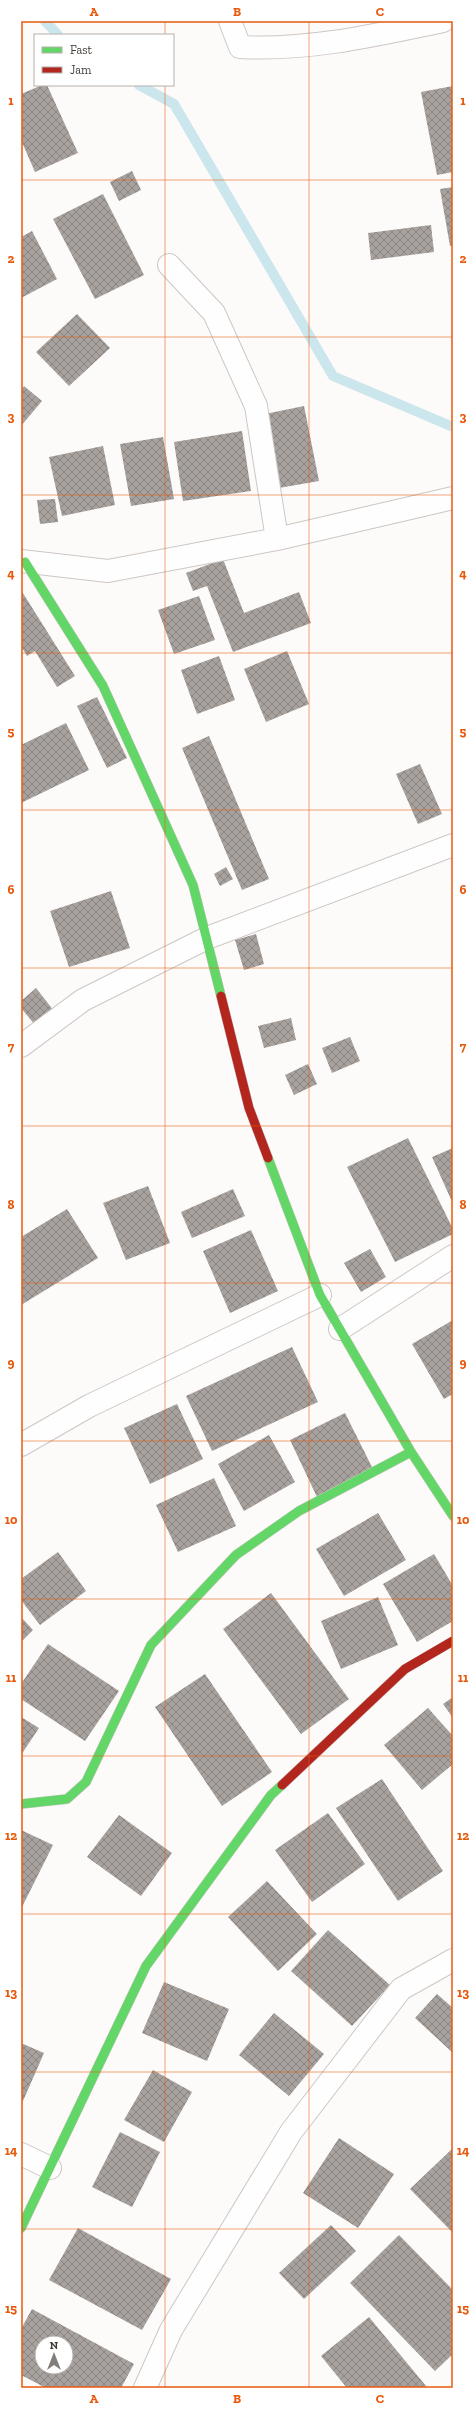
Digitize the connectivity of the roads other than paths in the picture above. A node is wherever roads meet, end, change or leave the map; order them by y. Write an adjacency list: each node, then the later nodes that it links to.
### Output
1 (230, 21): 2 (street)
2 (443, 21)
3 (169, 265): 5 (street)
4 (453, 498): 5 (street)
5 (277, 539): 6 (street)
6 (23, 562): 8 (street)
7 (453, 845): 8 (street)
8 (207, 938): 9 (street); 11 (street)
9 (21, 1046)
10 (453, 1256): 12 (street)
11 (320, 1295): 12 (street); 13 (street)
12 (340, 1329): 14 (street)
13 (21, 1445)
14 (411, 1452): 15 (street); 17 (street)
15 (453, 1516)
16 (453, 1640): 20 (street)
17 (21, 1804)
18 (453, 1960): 22 (street)
19 (21, 2154): 20 (street)
20 (50, 2168): 21 (street)
21 (21, 2228)
22 (145, 2388)

